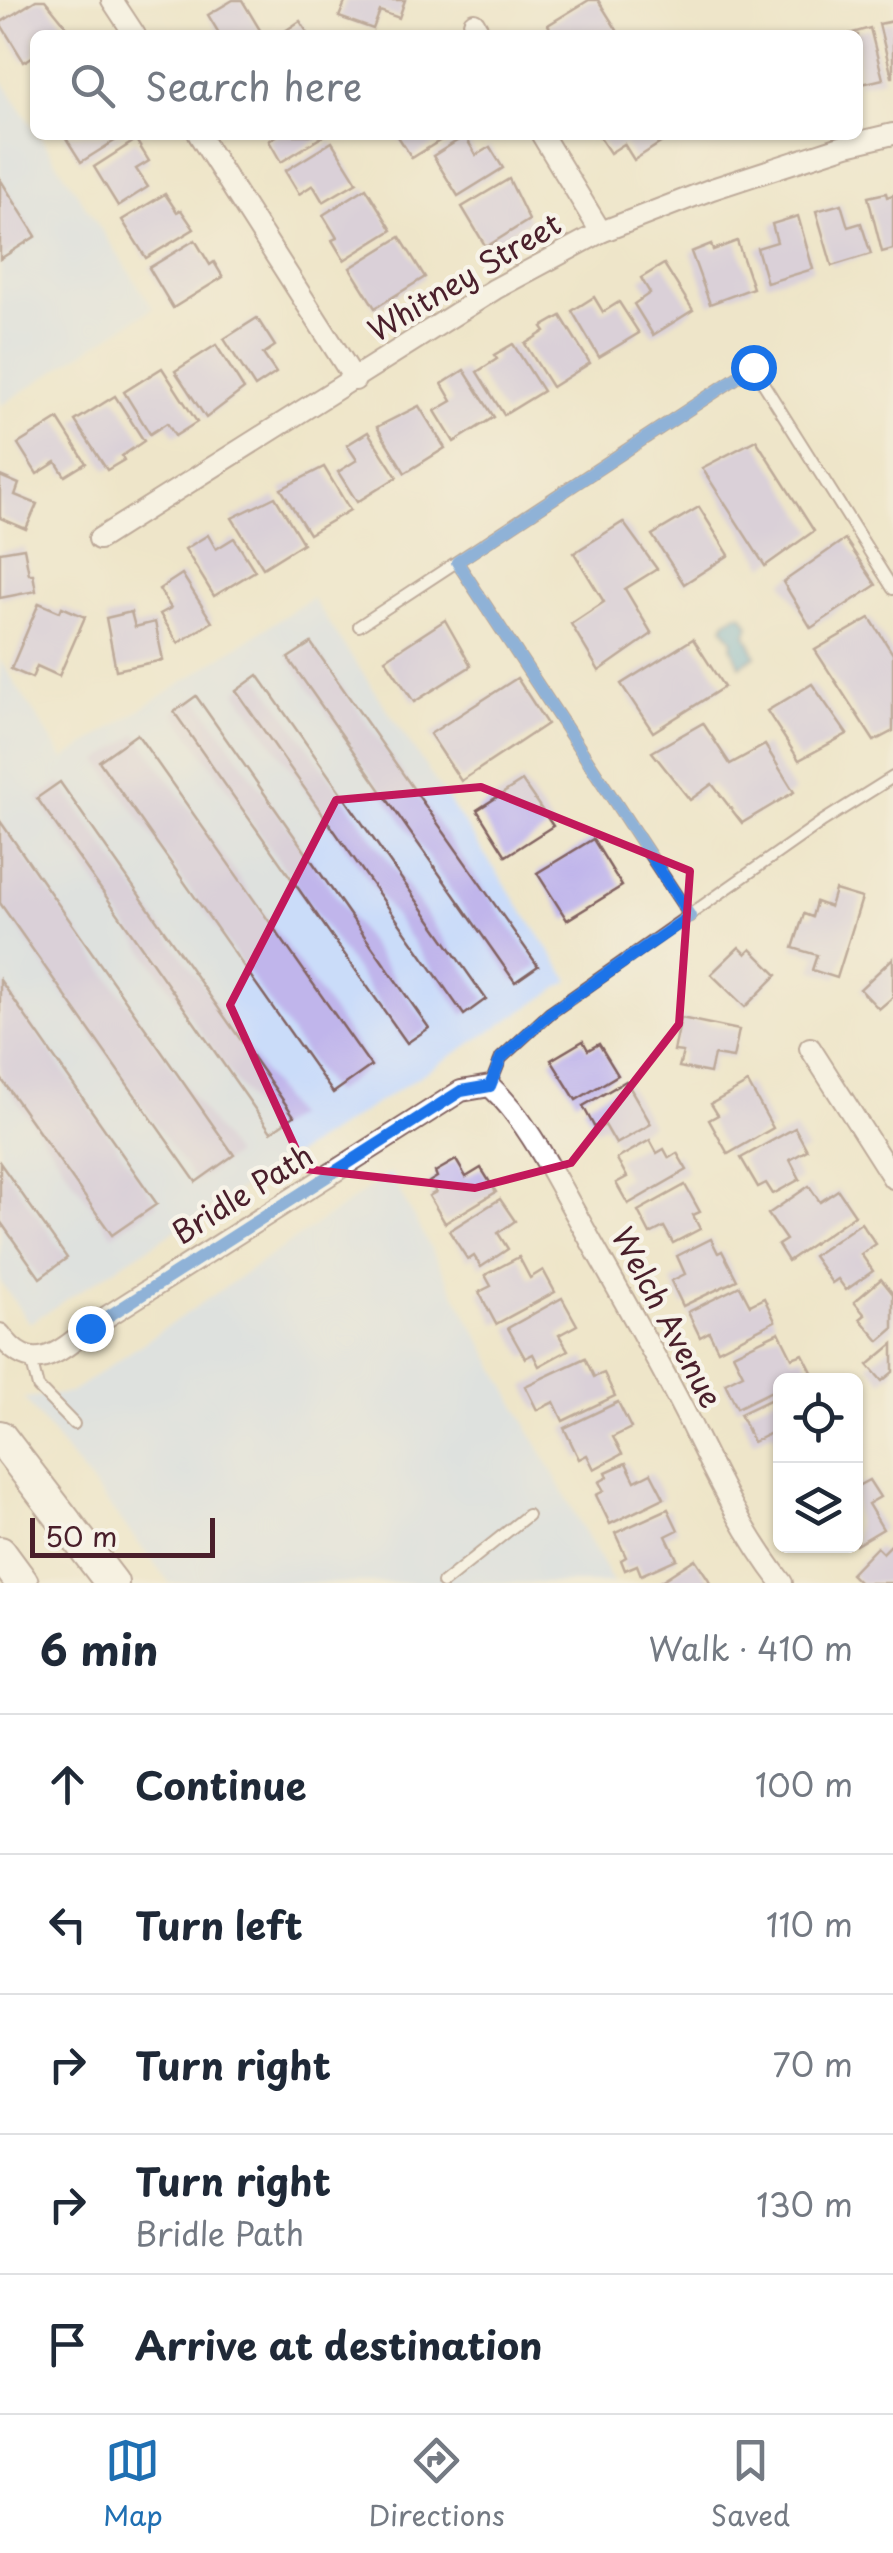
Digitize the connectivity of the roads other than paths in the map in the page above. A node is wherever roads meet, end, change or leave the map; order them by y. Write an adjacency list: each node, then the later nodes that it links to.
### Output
1 (112, 0): 2 (street)
2 (132, 30)
3 (893, 134): 6 (street, Whitney Street)
4 (202, 140): 7 (street)
5 (545, 140): 6 (street)
6 (601, 232): 7 (street, Whitney Street)
7 (355, 380): 8 (street, Whitney Street)
8 (99, 539)
9 (457, 562): 10 (lane); 11 (lane); 13 (lane)
10 (893, 589)
11 (360, 626)
12 (893, 777): 13 (lane)
13 (690, 916): 15 (lane)
14 (810, 1048): 16 (street)
15 (490, 1086): 18 (street, Bridle Path); 26 (street, Welch Avenue)
16 (893, 1178)
17 (0, 1334): 18 (street)
18 (31, 1359): 19 (lane)
19 (74, 1424)
20 (0, 1437): 24 (main road)
21 (528, 1515): 25 (lane)
22 (0, 1552): 23 (main road)
23 (22, 1583)
24 (112, 1583)
25 (443, 1583)
26 (782, 1583)

